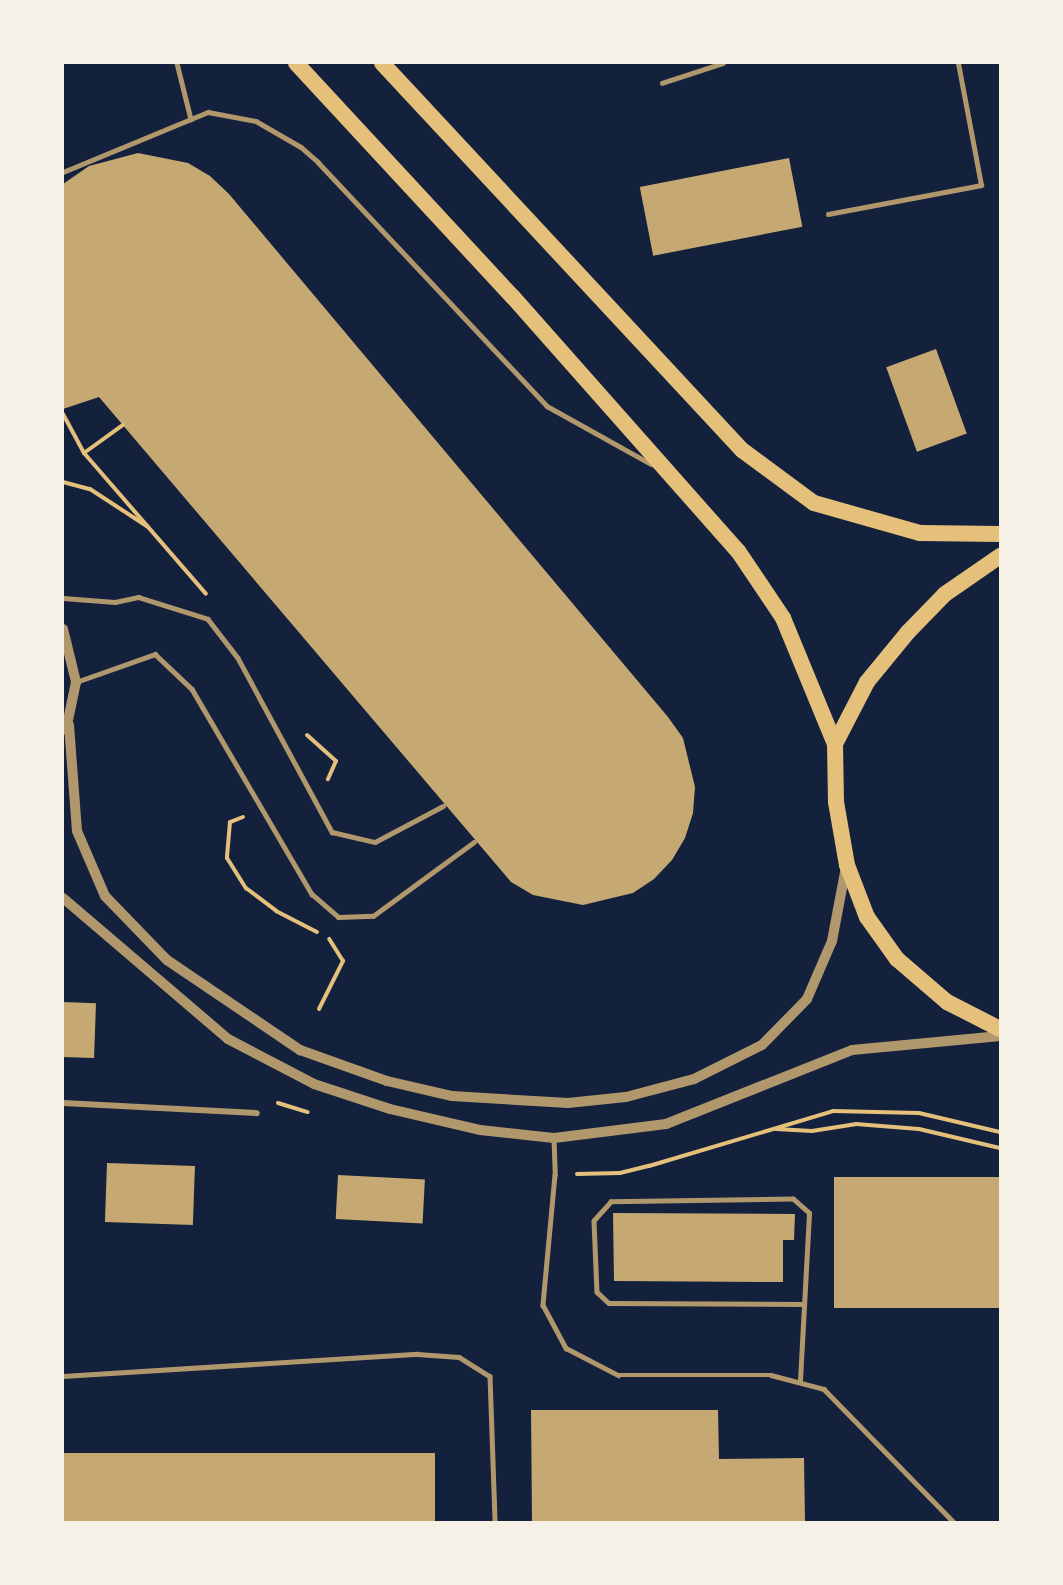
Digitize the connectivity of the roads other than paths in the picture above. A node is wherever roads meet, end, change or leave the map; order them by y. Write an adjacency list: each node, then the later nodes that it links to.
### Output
1 (177, 63): 7 (lane)
2 (296, 63): 10 (highway)
3 (382, 63): 11 (highway)
4 (723, 63): 6 (lane)
5 (958, 63): 9 (lane)
6 (662, 83)
7 (191, 119): 8 (lane); 10 (lane)
8 (63, 172)
9 (828, 214)
10 (669, 474): 18 (highway)
11 (1000, 534)
12 (1000, 556): 18 (highway)
13 (63, 598): 19 (lane)
14 (63, 628): 15 (street)
15 (76, 682): 16 (street); 20 (lane)
16 (69, 725): 17 (street); 21 (street)
17 (63, 737)
18 (836, 744): 21 (highway)
19 (443, 806)
20 (474, 842)
21 (847, 865): 23 (highway)
22 (63, 898): 27 (street)
23 (1000, 1029)
24 (1000, 1036): 27 (street)
25 (63, 1103): 26 (street)
26 (257, 1113)
27 (554, 1138): 30 (lane)
28 (802, 1304): 28 (lane); 30 (lane)
29 (63, 1376): 31 (lane)
30 (800, 1380): 32 (lane)
31 (495, 1522)
32 (954, 1522)

